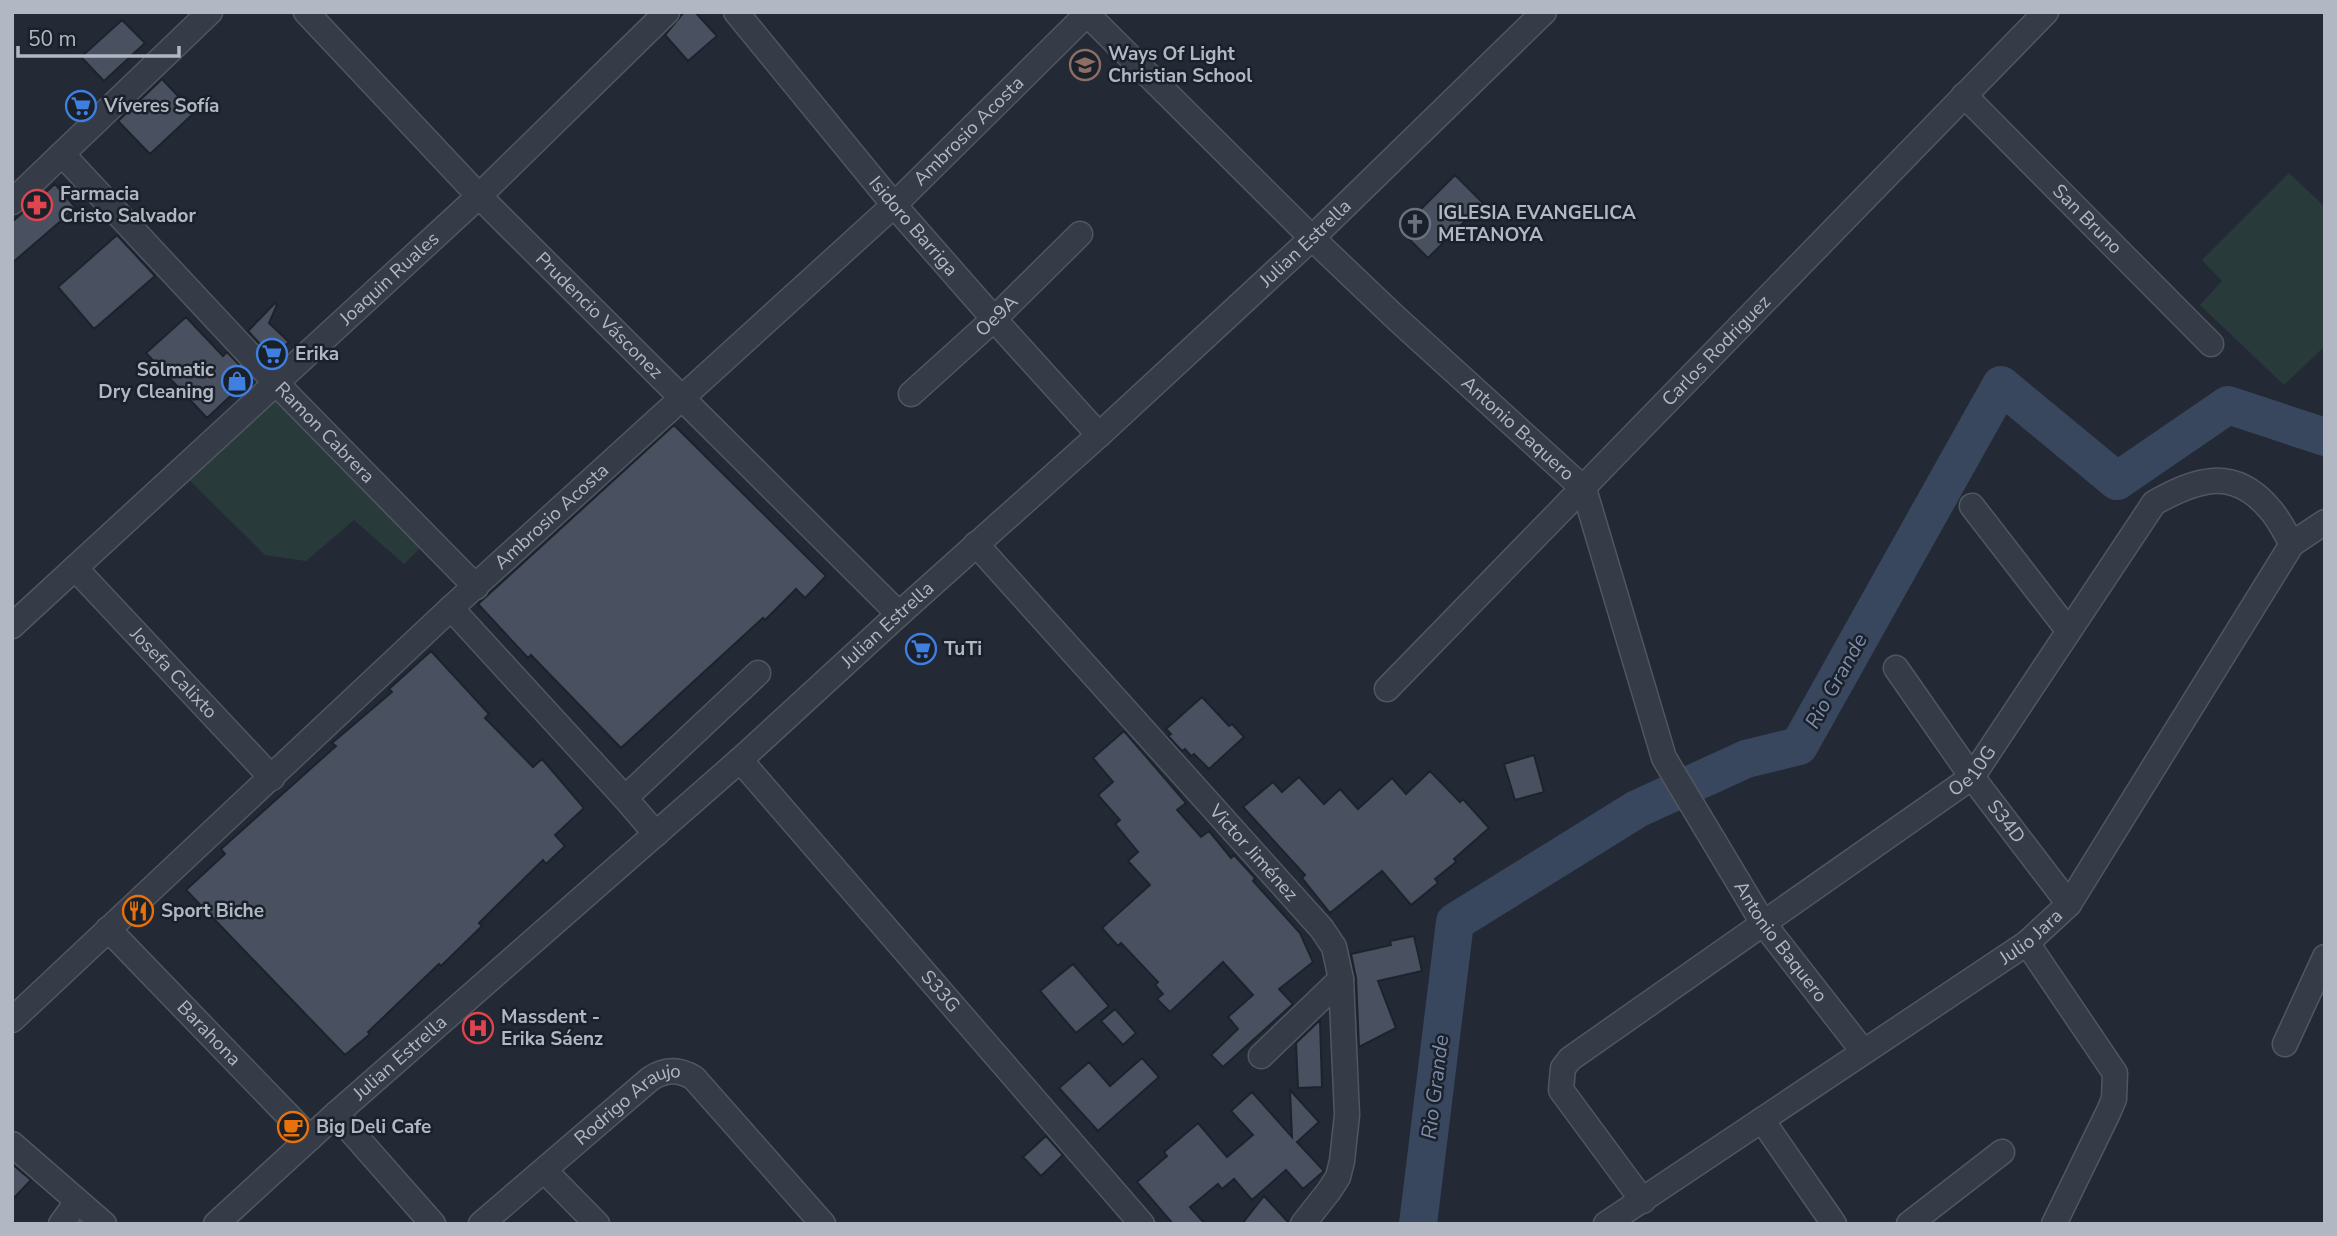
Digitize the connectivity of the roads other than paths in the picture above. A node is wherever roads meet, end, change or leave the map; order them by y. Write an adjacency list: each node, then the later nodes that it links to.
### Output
1 (210, 12): 9 (street)
2 (306, 12): 11 (street, Prudencio Vásconez)
3 (667, 12): 11 (street, Joaquin Ruales)
4 (736, 12): 12 (street, Isidoro Barriga)
5 (1544, 12): 14 (street, Julian Estrella)
6 (2046, 12): 8 (street, Carlos Rodriguez)
7 (1088, 13): 12 (street, Ambrosio Acosta); 14 (street, Antonio Baquero)
8 (1964, 95): 16 (street, San Bruno); 21 (street, Carlos Rodriguez)
9 (62, 154): 10 (street); 17 (street, Ramon Cabrera)
10 (14, 197)
11 (479, 197): 17 (street, Joaquin Ruales); 19 (street, Prudencio Vásconez)
12 (894, 205): 15 (street, Isidoro Barriga); 19 (street, Ambrosio Acosta)
13 (1080, 234): 15 (street, Oe9A)
14 (1312, 238): 20 (street, Julian Estrella); 21 (street, Antonio Baquero)
15 (994, 319): 18 (street, Oe9A); 20 (street, Isidoro Barriga)
16 (2211, 344)
17 (275, 382): 26 (street, Joaquin Ruales); 27 (street, Ramon Cabrera)
18 (911, 394)
19 (683, 399): 27 (street, Ambrosio Acosta); 29 (street, Prudencio Vásconez)
20 (1099, 435): 24 (street, Julian Estrella)
21 (1584, 489): 34 (street, Carlos Rodriguez); 41 (street, Antonio Baquero)
22 (1972, 506): 31 (street)
23 (2325, 522): 25 (street, Julio Jara)
24 (976, 544): 29 (street, Julian Estrella); 45 (street, Victor Jiménez)
25 (2292, 544): 31 (street, Oe10G); 40 (street, Julio Jara)
26 (75, 568): 30 (street, Joaquin Ruales); 37 (street, Josefa Calixto)
27 (476, 587): 28 (street, Ambrosio Acosta)
28 (451, 608): 37 (street, Ambrosio Acosta); 38 (street)
29 (899, 614): 35 (street, Julian Estrella)
30 (12, 626)
31 (2068, 630): 36 (street, Oe10G)
32 (1896, 668): 36 (street, S34D)
33 (758, 673): 38 (street)
34 (1387, 689)
35 (740, 761): 39 (street, Julian Estrella); 65 (street, S33G)
36 (1972, 777): 40 (street, S34D); 41 (street, Oe10G)
37 (272, 778): 42 (street, Ambrosio Acosta)
38 (625, 799): 39 (street)
39 (656, 834): 50 (street, Julian Estrella)
40 (2069, 904): 43 (street, Julio Jara)
41 (1763, 923): 48 (street, Antonio Baquero); 56 (street, Oe10G)
42 (108, 929): 46 (street, Ambrosio Acosta); 52 (street, Barahona)
43 (2027, 943): 48 (street, Julio Jara); 70 (street)
44 (2325, 957): 47 (street)
45 (1341, 979): 49 (street); 66 (street, Victor Jiménez)
46 (12, 1020)
47 (2285, 1044)
48 (1863, 1051): 51 (street, Julio Jara)
49 (1261, 1056)
50 (337, 1114): 52 (street, Julian Estrella); 61 (street)
51 (1762, 1120): 56 (street, Julio Jara); 68 (street)
52 (310, 1138): 60 (street, Julian Estrella)
53 (12, 1144): 57 (street)
54 (2002, 1153): 69 (street)
55 (545, 1171): 62 (street, Rodrigo Araujo); 63 (street); 64 (street, Rodrigo Araujo)
56 (1643, 1200): 67 (street, Julio Jara)
57 (77, 1202): 58 (street); 59 (street)
58 (61, 1224)
59 (104, 1224)
60 (216, 1224)
61 (433, 1224)
62 (481, 1224)
63 (597, 1224)
64 (823, 1224)
65 (1142, 1224)
66 (1303, 1224)
67 (1606, 1224)
68 (1834, 1224)
69 (1909, 1224)
70 (2054, 1224)

